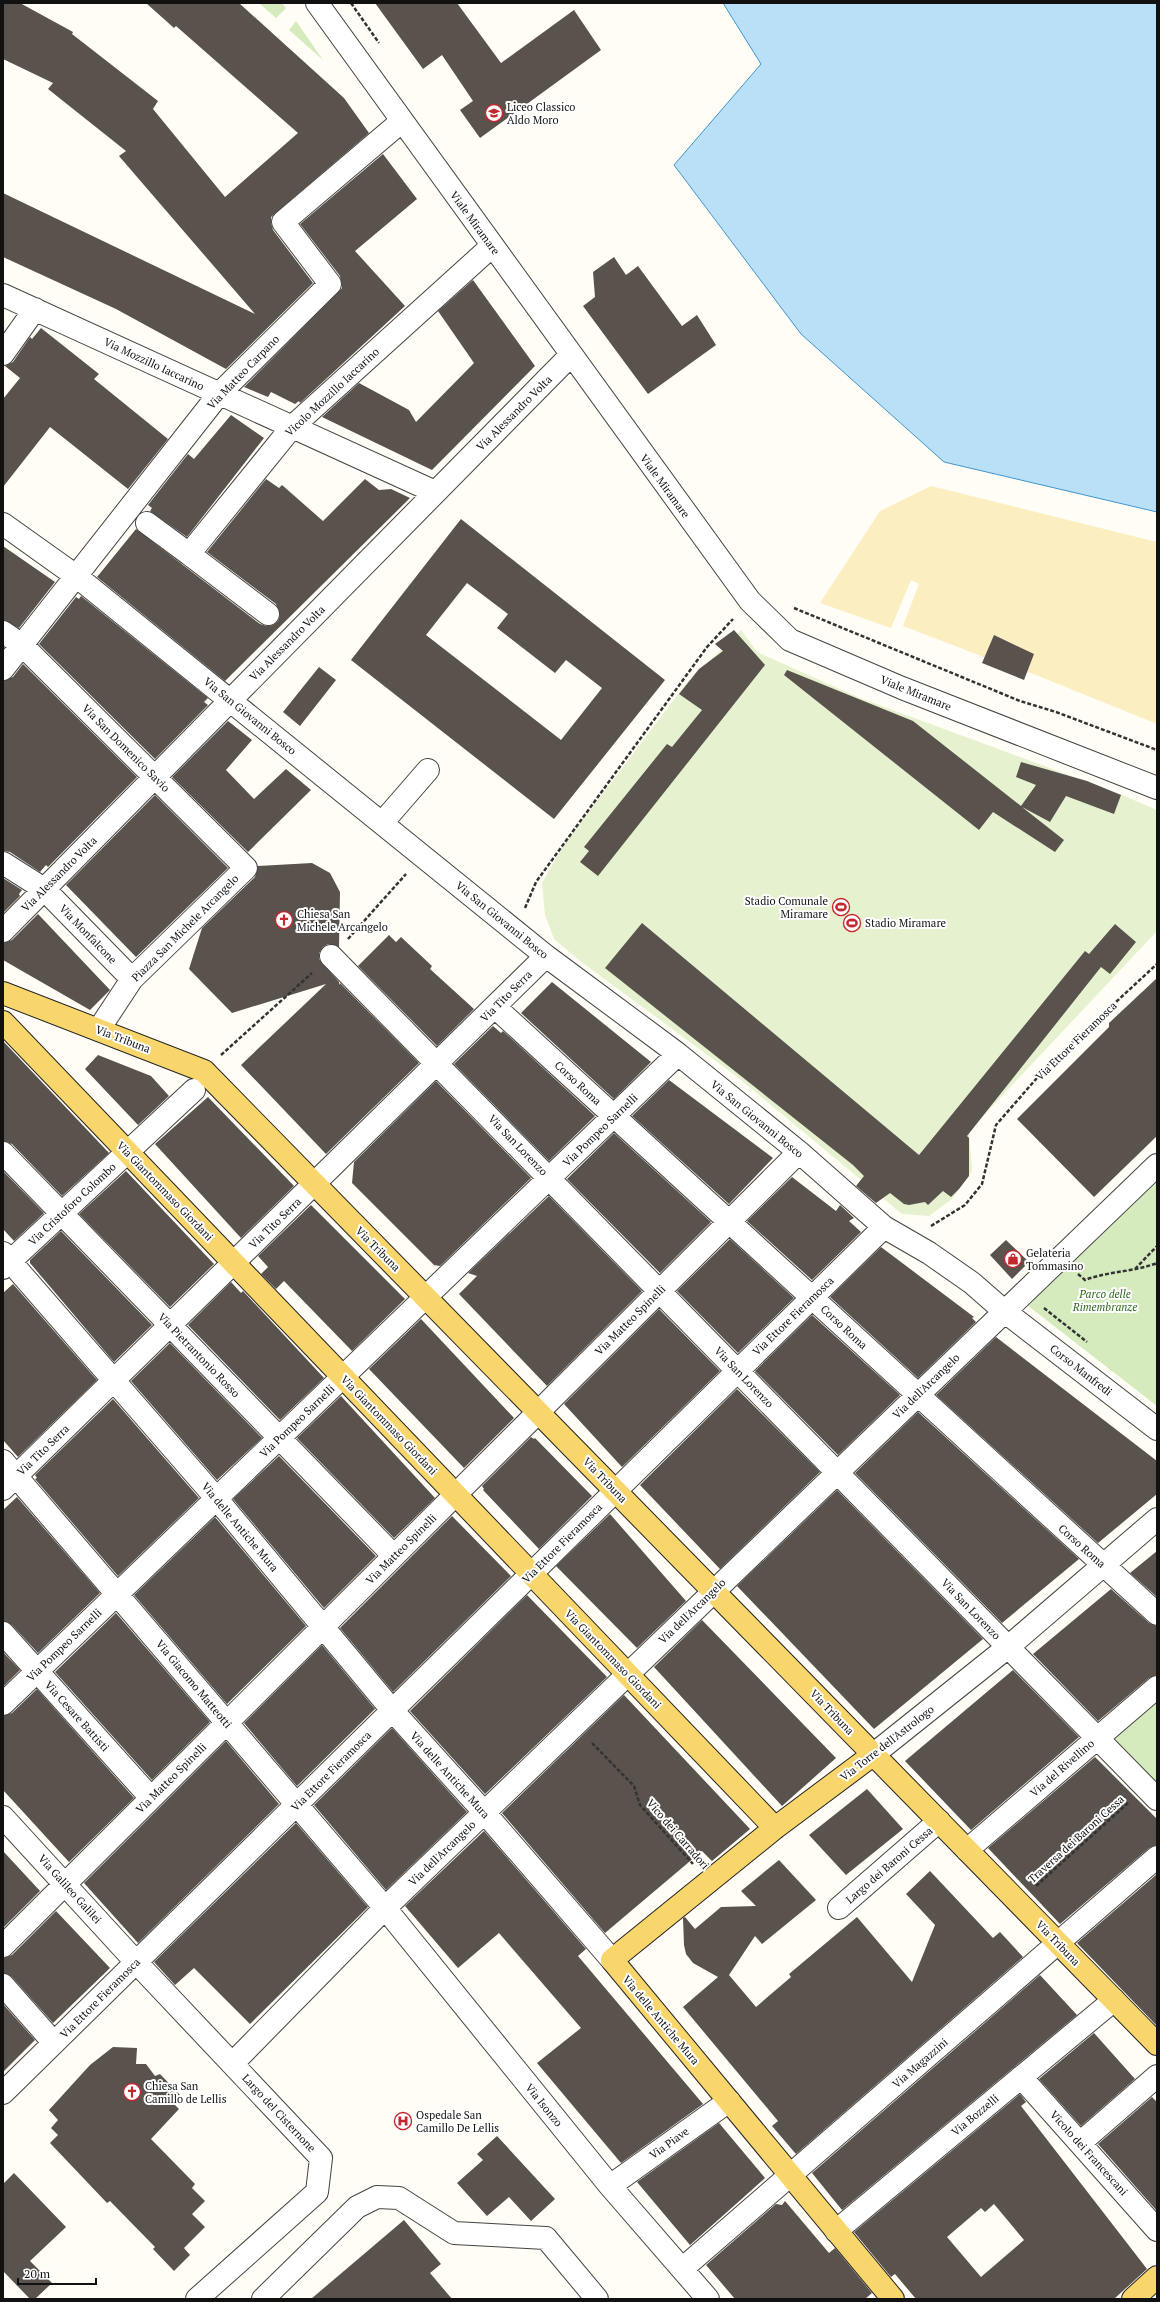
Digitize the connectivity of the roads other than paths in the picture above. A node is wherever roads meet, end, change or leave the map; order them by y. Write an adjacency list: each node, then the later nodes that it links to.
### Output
1 (317, 3): 2 (street, Viale Miramare)
2 (402, 121): 3 (street, Viale Miramare); 8 (street, Via Matteo Carpano)
3 (492, 246): 7 (street, Viale Miramare); 9 (street, Vicolo Mozzillo Iaccarino)
4 (3, 295): 5 (street, Via Mozzillo Iaccarino)
5 (35, 309): 6 (street); 8 (street, Via Mozzillo Iaccarino)
6 (3, 354)
7 (570, 356): 10 (street, Via Alessandro Volta); 22 (street, Viale Miramare)
8 (219, 394): 9 (street, Via Mozzillo Iaccarino); 14 (street, Via Matteo Carpano)
9 (292, 427): 10 (street, Via Mozzillo Iaccarino); 13 (street, Vicolo Mozzillo Iaccarino)
10 (435, 492): 19 (street, Via Alessandro Volta)
11 (147, 522): 13 (street)
12 (3, 524): 14 (street, Via San Giovanni Bosco)
13 (189, 554): 15 (street)
14 (76, 576): 17 (street, Via Matteo Carpano); 19 (street, Via San Giovanni Bosco)
15 (268, 614)
16 (3, 632): 17 (street, Via San Domenico Savio)
17 (22, 645): 18 (street, Via Matteo Carpano); 21 (street, Via San Domenico Savio)
18 (3, 669)
19 (230, 700): 21 (street, Via Alessandro Volta); 23 (street, Via San Giovanni Bosco)
20 (428, 770): 23 (street)
21 (155, 777): 25 (street, Via San Domenico Savio); 26 (street, Via Alessandro Volta)
22 (1157, 788)
23 (382, 823): 29 (street, Via San Giovanni Bosco)
24 (3, 863): 26 (street, Via Monfalcone)
25 (246, 868): 30 (street, Piazza San Michele Arcangelo)
26 (44, 889): 27 (street, Via Alessandro Volta); 30 (street, Via Monfalcone)
27 (3, 931)
28 (334, 952): 36 (street, Via San Lorenzo)
29 (546, 956): 32 (street, Via Tito Serra); 35 (street, Via San Giovanni Bosco)
30 (132, 979): 34 (street, Piazza San Michele Arcangelo)
31 (3, 993): 34 (main road, Via Tribuna)
32 (495, 1006): 36 (street, Via Tito Serra); 38 (street, Corso Roma)
33 (3, 1022): 39 (main road, Via Giantommaso Giordani)
34 (99, 1029): 37 (main road, Via Tribuna)
35 (678, 1054): 38 (street, Via Pompeo Sarnelli); 40 (street, Via San Giovanni Bosco)
36 (437, 1063): 43 (street, Via San Lorenzo); 44 (street, Via Tito Serra)
37 (199, 1080): 39 (street, Via Cristoforo Colombo); 44 (main road, Via Tribuna)
38 (614, 1116): 43 (street, Via Pompeo Sarnelli); 46 (street, Corso Roma)
39 (127, 1152): 45 (street, Via Cristoforo Colombo); 49 (main road, Via Giantommaso Giordani)
40 (799, 1152): 46 (street, Via Matteo Spinelli); 47 (street, Via San Giovanni Bosco)
41 (3, 1154): 45 (street, Via Pietrantonio Rosso)
42 (1157, 1165): 53 (street, Via dell'Arcangelo)
43 (550, 1178): 50 (street, Via San Lorenzo); 51 (street, Via Pompeo Sarnelli)
44 (314, 1184): 49 (street, Via Tito Serra); 51 (main road, Via Tribuna)
45 (62, 1214): 48 (street, Via Cristoforo Colombo); 54 (street, Via Pietrantonio Rosso)
46 (729, 1222): 50 (street, Via Matteo Spinelli); 52 (street, Corso Roma)
47 (884, 1227): 52 (street, Via Ettore Fieramosca); 53 (street, Via San Giovanni Bosco)
48 (6, 1261): 57 (street, Via delle Antiche Mura)
49 (233, 1263): 54 (street, Via Tito Serra); 56 (main road, Via Giantommaso Giordani)
50 (660, 1291): 55 (street, Via San Lorenzo); 59 (street, Via Matteo Spinelli)
51 (426, 1297): 56 (street, Via Pompeo Sarnelli); 59 (main road, Via Tribuna)
52 (812, 1297): 55 (street, Via Ettore Fieramosca); 58 (street, Corso Roma)
53 (1004, 1311): 58 (street, Via dell'Arcangelo); 60 (street, Corso Manfredi)
54 (170, 1325): 57 (street, Via Tito Serra); 61 (street, Via Pietrantonio Rosso)
55 (738, 1370): 62 (street, Via San Lorenzo); 64 (street, Via Ettore Fieramosca)
56 (343, 1377): 61 (street, Via Pompeo Sarnelli); 65 (main road, Via Giantommaso Giordani)
57 (114, 1380): 63 (street, Via Tito Serra); 66 (street, Via delle Antiche Mura)
58 (917, 1395): 62 (street, Via dell'Arcangelo); 69 (street, Corso Roma)
59 (538, 1412): 64 (main road, Via Tribuna); 65 (street, Via Matteo Spinelli)
60 (1157, 1429)
61 (279, 1438): 66 (street, Via Pompeo Sarnelli); 68 (street, Via Pietrantonio Rosso)
62 (837, 1472): 71 (street, Via dell'Arcangelo); 76 (street, Via San Lorenzo)
63 (8, 1475): 72 (street, Via Giacomo Matteotti)
64 (615, 1491): 70 (street, Via Ettore Fieramosca); 71 (main road, Via Tribuna)
65 (455, 1495): 68 (street, Via Matteo Spinelli); 70 (main road, Via Giantommaso Giordani)
66 (216, 1498): 72 (street, Via Pompeo Sarnelli); 74 (street, Via delle Antiche Mura)
67 (1157, 1519): 69 (street, Via Torre dell'Astrologo)
68 (394, 1556): 74 (street, Via Matteo Spinelli)
69 (1103, 1565): 73 (street, Corso Roma); 76 (street, Via Torre dell'Astrologo)
70 (531, 1574): 78 (main road, Via Giantommaso Giordani); 81 (street, Via Ettore Fieramosca)
71 (713, 1591): 78 (street, Via dell'Arcangelo); 84 (main road, Via Tribuna)
72 (118, 1593): 77 (street, Via Pompeo Sarnelli); 82 (street, Via Giacomo Matteotti)
73 (1157, 1614)
74 (323, 1627): 81 (street, Via delle Antiche Mura); 82 (street, Via Matteo Spinelli)
75 (3, 1633): 77 (street, Via Cesare Battisti)
76 (1008, 1647): 83 (street, Via San Lorenzo); 84 (street, Via Torre dell'Astrologo)
77 (36, 1671): 80 (street, Via Pompeo Sarnelli); 86 (street, Via Cesare Battisti)
78 (627, 1674): 88 (street, Via dell'Arcangelo); 91 (main road, Via Giantommaso Giordani)
79 (1157, 1687): 83 (street, Via del Rivellino)
80 (3, 1704)
81 (392, 1710): 87 (street, Via Ettore Fieramosca); 88 (street, Via delle Antiche Mura)
82 (227, 1722): 86 (street, Via Matteo Spinelli); 87 (street, Via Giacomo Matteotti)
83 (1097, 1738): 85 (street, Via San Lorenzo); 92 (street, Via del Rivellino)
84 (874, 1754): 90 (main road, Via Tribuna); 91 (main road, Via Torre dell'Astrologo)
85 (1151, 1793)
86 (151, 1798): 94 (street, Via Matteo Spinelli)
87 (296, 1804): 95 (street, Via Giacomo Matteotti); 100 (street, Via Ettore Fieramosca)
88 (484, 1812): 95 (street, Via dell'Arcangelo); 99 (street, Via delle Antiche Mura)
89 (3, 1817): 94 (street, Via Galileo Galilei)
90 (939, 1821): 92 (main road, Via Tribuna); 96 (street, Largo dei Baroni Cessa)
91 (775, 1828): 99 (main road, Via Torre dell'Astrologo)
92 (967, 1850): 97 (main road, Via Tribuna)
93 (1157, 1857): 97 (street, Via Magazzini)
94 (66, 1884): 98 (street, Via Matteo Spinelli); 100 (street, Via Galileo Galilei)
95 (385, 1908): 105 (street, Via dell'Arcangelo); 112 (street, Via Isonzo)
96 (839, 1908)
97 (1058, 1943): 102 (main road, Via Tribuna); 111 (street, Via Magazzini)
98 (3, 1946)
99 (612, 1960): 109 (main road, Via delle Antiche Mura)
100 (136, 1962): 103 (street, Via Ettore Fieramosca); 105 (street, Largo del Cisternone)
101 (3, 1985): 103 (street)
102 (1114, 2000): 104 (main road, Via Tribuna); 107 (street, Via Bozzelli)
103 (54, 2043): 108 (street, Via Ettore Fieramosca)
104 (1157, 2044)
105 (233, 2062): 117 (street, Largo del Cisternone)
106 (1157, 2076): 110 (street)
107 (1021, 2077): 110 (street, Vicolo dei Francescani); 113 (street, Via Bozzelli)
108 (3, 2093)
109 (729, 2101): 111 (main road, Via delle Antiche Mura); 112 (street, Via Piave)
110 (1080, 2143): 114 (street, Vicolo dei Francescani)
111 (790, 2175): 113 (main road, Via delle Antiche Mura); 115 (street, Via Magazzini)
112 (610, 2186): 115 (street, Via Isonzo)
113 (836, 2230): 121 (main road, Via delle Antiche Mura)
114 (1157, 2230)
115 (682, 2269): 120 (street, Via Isonzo)
116 (1157, 2277): 122 (main road)
117 (197, 2299)
118 (263, 2299): 119 (street)
119 (597, 2299)
120 (708, 2299)
121 (893, 2299)
122 (1133, 2299)

